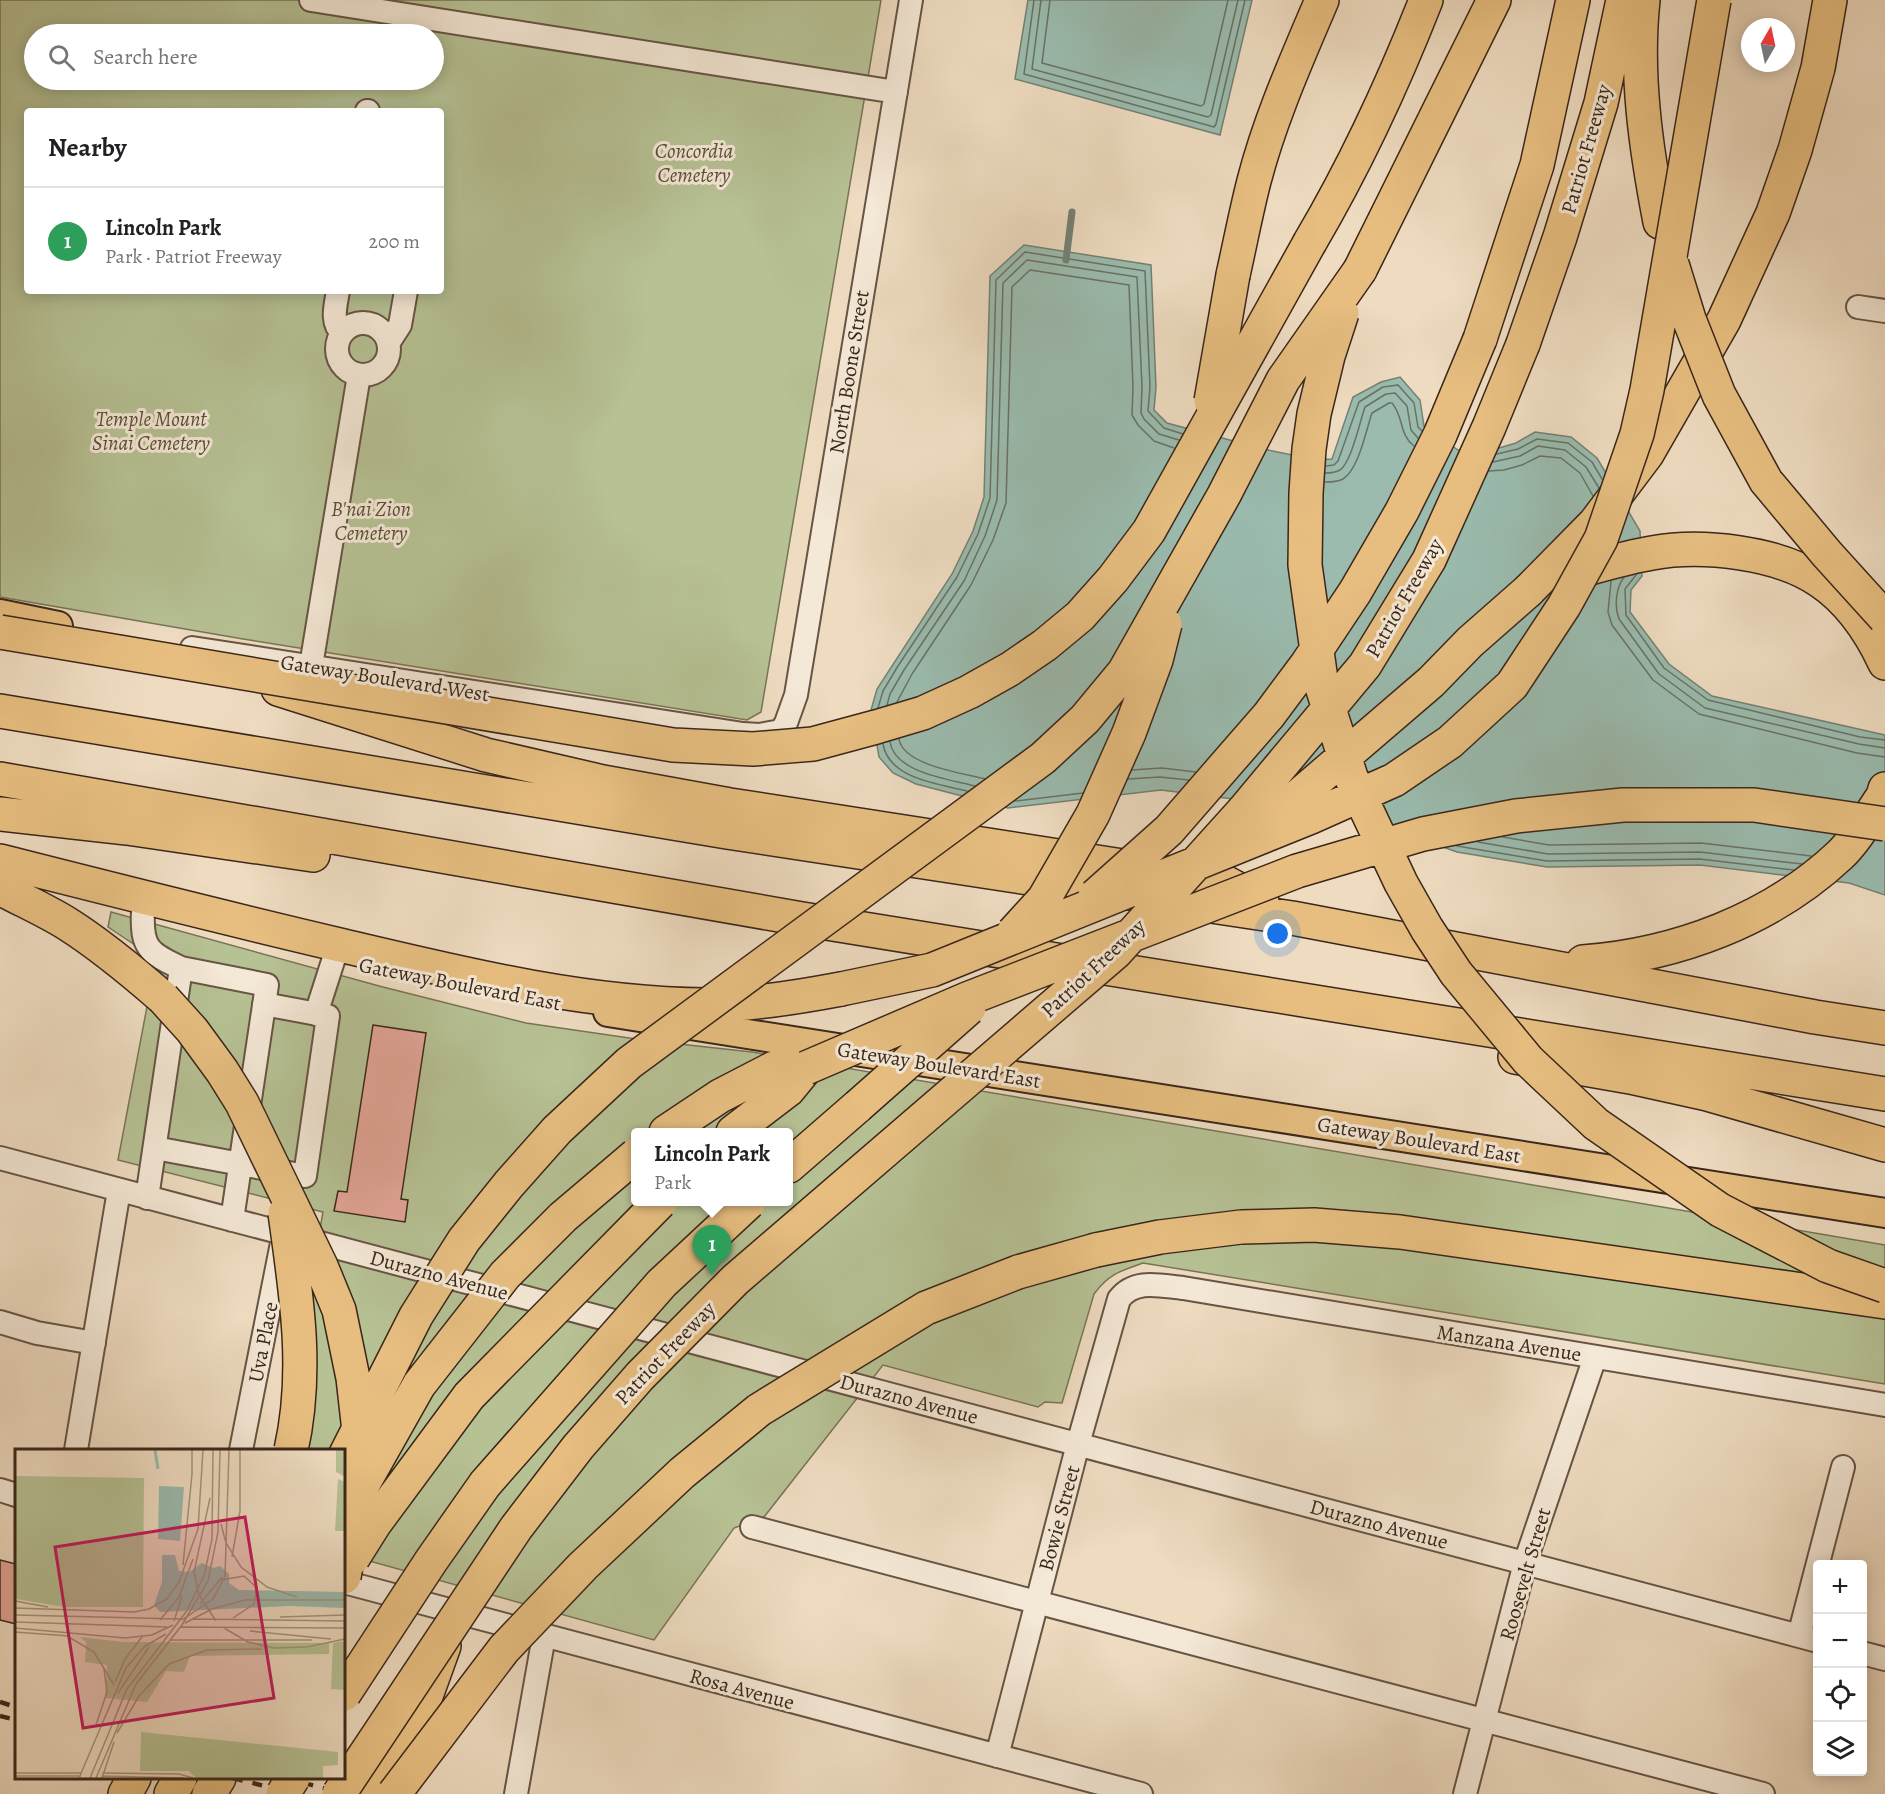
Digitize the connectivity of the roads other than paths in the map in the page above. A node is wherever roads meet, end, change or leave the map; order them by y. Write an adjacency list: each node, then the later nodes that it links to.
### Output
1 (311, 0): 11 (street)
2 (911, 0): 11 (street, North Boone Street)
3 (1323, 0): 51 (highway, bridge)
4 (1426, 0): 23 (highway, bridge)
5 (1494, 0): 12 (highway)
6 (1574, 0): 51 (highway, Patriot Freeway, bridge)
7 (1623, 0): 40 (highway, Patriot Freeway, bridge)
8 (1643, 0): 22 (highway, bridge)
9 (1714, 0): 34 (highway, bridge)
10 (1830, 0): 20 (highway, bridge)
11 (896, 92): 28 (street, North Boone Street)
12 (1360, 270): 69 (highway, bridge); 79 (highway, bridge)
13 (338, 294): 17 (street)
14 (405, 294): 18 (street)
15 (1858, 307): 16 (street)
16 (1885, 311)
17 (342, 332): 18 (street); 19 (street)
18 (388, 342): 19 (street)
19 (359, 375): 26 (street)
20 (1528, 591): 25 (highway, bridge); 40 (highway, bridge)
21 (0, 614): 24 (main road, Gateway Boulevard West)
22 (1885, 618)
23 (0, 632)
24 (99, 633): 26 (street, Gateway Boulevard West); 32 (highway)
25 (1885, 663)
26 (311, 666): 28 (street, Gateway Boulevard West)
27 (0, 711): 32 (highway)
28 (770, 733)
29 (0, 779): 36 (highway)
30 (1885, 789): 42 (highway)
31 (0, 814): 36 (highway)
32 (728, 819): 42 (highway)
33 (1885, 824): 49 (highway, bridge)
34 (0, 861)
35 (0, 878): 38 (main road, Gateway Boulevard East)
36 (588, 881): 39 (highway)
37 (0, 888): 60 (highway, bridge)
38 (143, 911): 41 (main road, Gateway Boulevard East); 43 (street)
39 (792, 917): 50 (highway); 54 (highway)
40 (1116, 952): 90 (highway, Patriot Freeway, bridge)
41 (334, 958): 45 (street); 65 (main road, Gateway Boulevard East)
42 (1544, 966): 47 (highway)
43 (181, 968): 44 (street); 55 (street)
44 (264, 1004): 45 (street); 59 (street)
45 (316, 1014): 59 (street)
46 (1885, 1015): 47 (highway)
47 (1815, 1017): 48 (highway)
48 (1885, 1028)
49 (806, 1068): 52 (highway); 53 (highway)
50 (1885, 1094)
51 (858, 1106): 58 (highway, Patriot Freeway)
52 (672, 1128)
53 (738, 1128)
54 (1885, 1145)
55 (155, 1148): 59 (street); 62 (street)
56 (0, 1158): 61 (street, Durazno Avenue)
57 (631, 1159): 83 (highway, bridge)
58 (793, 1163)
59 (240, 1164): 66 (street)
60 (281, 1187): 78 (highway, bridge); 86 (highway, bridge)
61 (119, 1190): 62 (street, Durazno Avenue); 72 (street)
62 (147, 1198): 66 (street, Durazno Avenue)
63 (656, 1206): 87 (highway, bridge)
64 (745, 1206): 95 (highway, bridge)
65 (1885, 1213)
66 (232, 1220): 67 (street, Durazno Avenue)
67 (284, 1234): 75 (street, Durazno Avenue); 77 (street, Uva Place)
68 (1133, 1286): 73 (street, Manzana Avenue); 75 (street, Bowie Street)
69 (1885, 1286)
70 (1885, 1302): 96 (highway, bridge)
71 (0, 1322): 72 (street)
72 (94, 1343): 76 (street)
73 (1595, 1357): 74 (street, Manzana Avenue); 85 (street, Roosevelt Street)
74 (1885, 1405)
75 (1078, 1444): 85 (street, Durazno Avenue); 89 (street, Bowie Street)
76 (76, 1449)
77 (242, 1449)
78 (291, 1449)
79 (345, 1456)
80 (1842, 1467): 92 (street)
81 (0, 1490): 82 (street)
82 (15, 1495)
83 (345, 1516)
84 (752, 1527): 89 (street)
85 (1525, 1563): 92 (street, Durazno Avenue); 97 (street, Roosevelt Street)
86 (345, 1570)
87 (345, 1573)
88 (345, 1582): 91 (street, Rosa Avenue)
89 (1037, 1602): 97 (street); 98 (street, Bowie Street)
90 (451, 1626): 109 (highway, Patriot Freeway, bridge); 110 (highway, bridge)
91 (544, 1636): 98 (street, Rosa Avenue); 113 (street)
92 (1808, 1638)
93 (1867, 1654): 94 (street)
94 (1885, 1659)
95 (345, 1692)
96 (456, 1711): 111 (highway, bridge); 112 (highway, bridge)
97 (1484, 1721): 115 (street, Roosevelt Street); 116 (street)
98 (997, 1756): 114 (street, Rosa Avenue)
99 (133, 1779): 104 (highway)
100 (179, 1779): 105 (highway)
101 (218, 1779): 106 (highway)
102 (267, 1779): 107 (highway)
103 (292, 1779): 108 (highway, bridge)
104 (125, 1794)
105 (171, 1794)
106 (209, 1794)
107 (259, 1794)
108 (283, 1794)
109 (339, 1794)
110 (371, 1794)
111 (394, 1794)
112 (411, 1794)
113 (516, 1794)
114 (1141, 1794)
115 (1465, 1794)
116 (1762, 1794)

